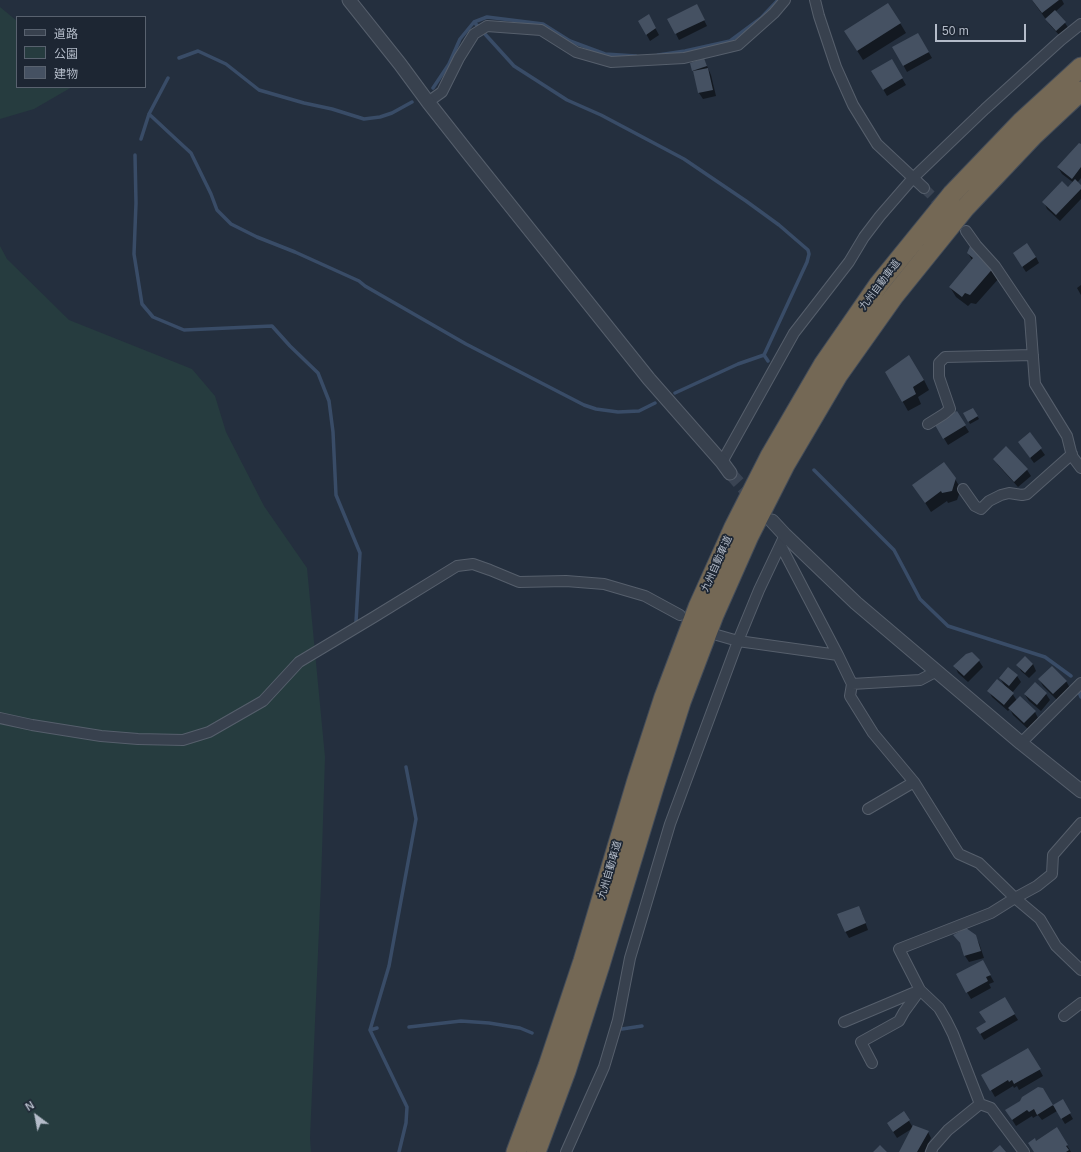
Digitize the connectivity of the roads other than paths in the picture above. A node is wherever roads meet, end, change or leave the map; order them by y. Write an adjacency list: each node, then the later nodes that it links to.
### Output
1 (349, 0): 7 (street)
2 (785, 0): 7 (street)
3 (815, 0): 8 (street)
4 (1081, 24): 8 (street)
5 (1081, 67): 41 (highway, 九州自動車道)
6 (1081, 91): 42 (highway, 九州自動車道)
7 (428, 102): 14 (street)
8 (913, 178): 9 (street); 14 (street)
9 (924, 188)
10 (966, 231): 11 (street)
11 (1033, 355): 12 (street); 13 (street)
12 (928, 424)
13 (1072, 454): 15 (street); 17 (street)
14 (722, 462): 16 (street)
15 (1081, 468)
16 (730, 472)
17 (963, 489)
18 (772, 520): 19 (street)
19 (783, 540): 22 (street); 23 (street); 24 (street)
20 (680, 615): 27 (street)
21 (717, 635): 22 (street)
22 (738, 641): 23 (street); 43 (street)
23 (838, 655): 26 (street)
24 (937, 671): 26 (street); 28 (street)
25 (1081, 683): 28 (street)
26 (852, 684): 29 (street)
27 (0, 718)
28 (1022, 743): 30 (street)
29 (914, 782): 31 (street); 33 (street)
30 (1081, 791)
31 (868, 809)
32 (1081, 823): 33 (street)
33 (1015, 898): 34 (street); 35 (street)
34 (1081, 970)
35 (920, 990): 38 (street); 39 (street); 40 (street)
36 (1081, 1003): 37 (street)
37 (1064, 1016)
38 (844, 1022)
39 (872, 1063)
40 (980, 1104): 44 (street); 45 (street)
41 (516, 1152)
42 (536, 1152)
43 (566, 1152)
44 (931, 1152)
45 (1024, 1152)

